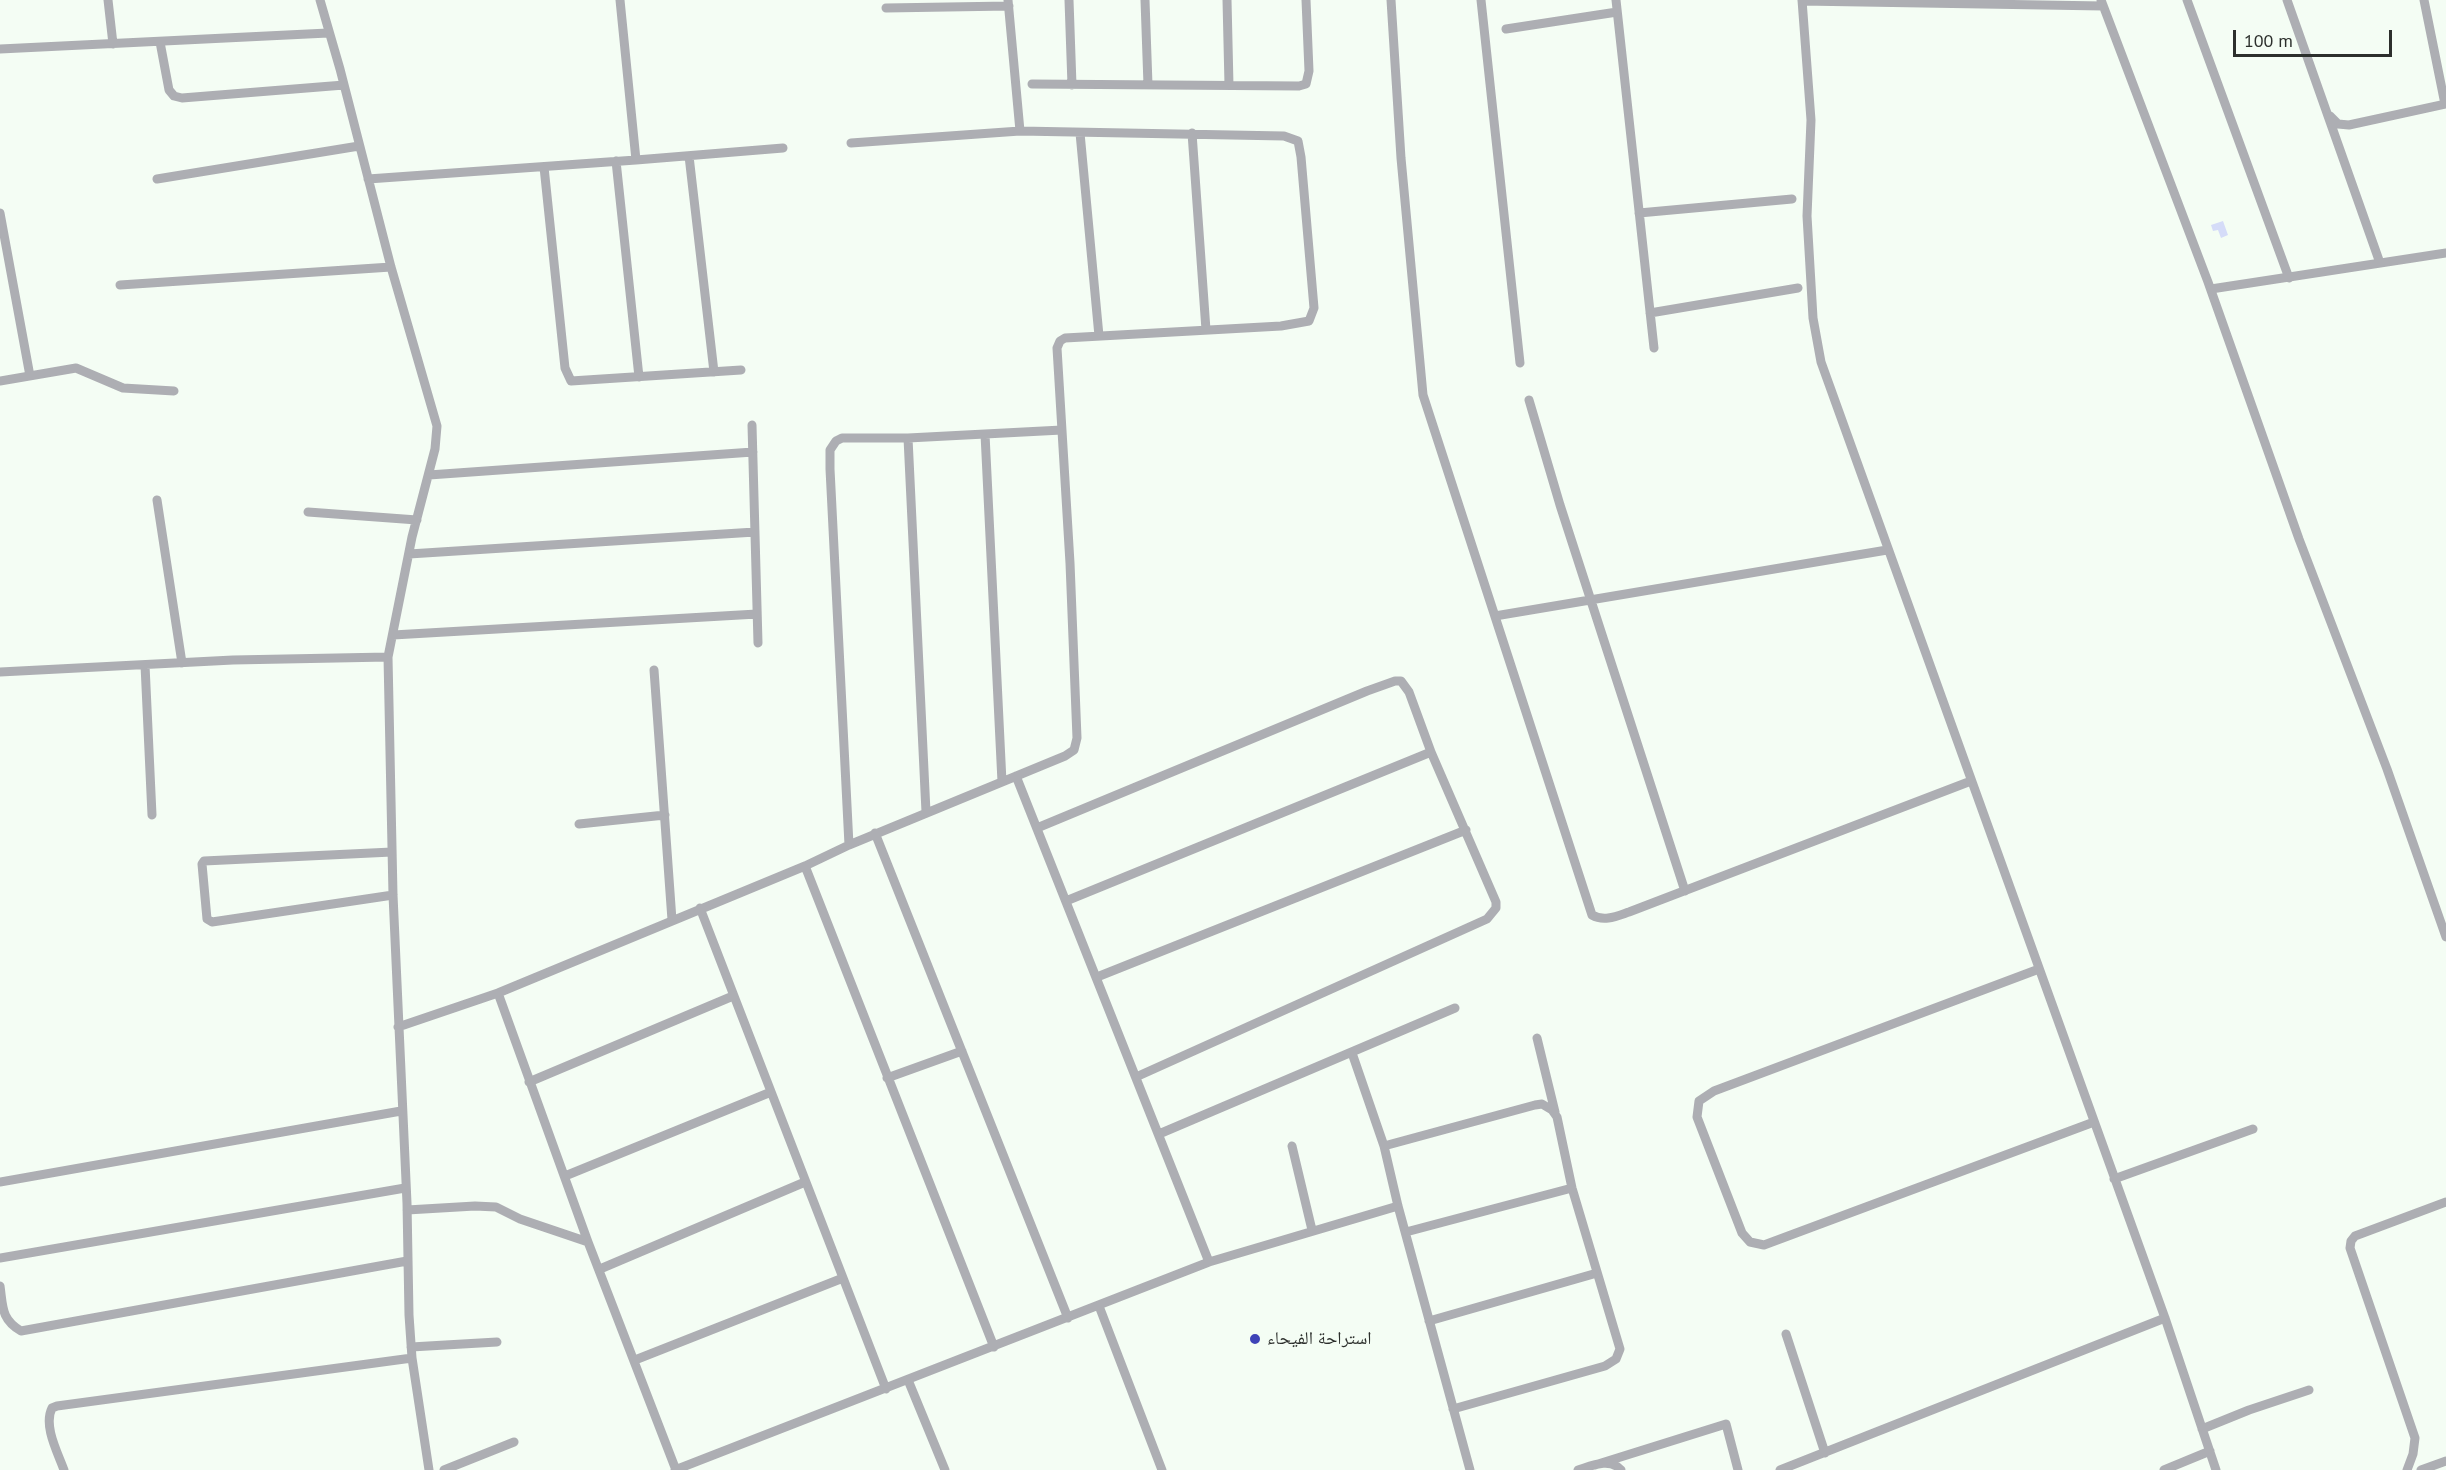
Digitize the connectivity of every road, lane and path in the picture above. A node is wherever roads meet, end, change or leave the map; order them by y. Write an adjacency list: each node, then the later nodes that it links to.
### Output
1 (108, 0): 22 (street)
2 (320, 0): 20 (street)
3 (620, 0): 38 (street)
4 (1069, 0): 26 (street)
5 (1145, 0): 27 (street)
6 (1227, 0): 28 (street)
7 (1306, 0): 28 (street)
8 (1391, 0): 79 (street)
9 (1481, 0): 57 (street)
10 (1616, 0): 18 (street)
11 (1802, 0): 16 (street); 75 (street)
12 (2187, 0): 49 (street)
13 (2287, 0): 30 (street)
14 (2424, 0): 29 (street)
15 (1009, 3): 17 (street); 31 (street)
16 (2102, 3): 52 (street)
17 (886, 8)
18 (1617, 12): 19 (street); 45 (street)
19 (1506, 30)
20 (328, 33): 21 (street); 25 (street)
21 (160, 42): 22 (street); 25 (street)
22 (112, 44): 23 (street)
23 (0, 49)
24 (1032, 84): 26 (street)
25 (344, 85): 35 (street)
26 (1072, 85): 27 (street)
27 (1148, 85): 28 (street)
28 (1230, 85)
29 (2446, 104): 30 (street)
30 (2328, 115): 47 (street)
31 (1020, 131): 32 (street); 34 (street)
32 (1080, 133): 33 (street); 55 (street)
33 (1192, 133): 54 (street); 54 (street)
34 (851, 143)
35 (359, 146): 41 (street); 42 (street)
36 (783, 148): 37 (street)
37 (689, 156): 38 (street); 59 (street)
38 (636, 160): 39 (street)
39 (616, 161): 40 (street); 61 (street)
40 (544, 166): 42 (street); 61 (street)
41 (158, 179)
42 (368, 179): 48 (street)
43 (1792, 199): 45 (street)
44 (0, 213): 60 (street)
45 (1639, 213): 53 (street)
46 (2446, 253): 47 (street)
47 (2380, 263): 49 (street)
48 (391, 267): 50 (street); 70 (street)
49 (2289, 278): 52 (street)
50 (120, 285)
51 (1798, 288): 53 (street)
52 (2211, 290): 106 (street)
53 (1650, 313): 56 (street)
54 (1206, 330): 55 (street)
55 (1099, 336): 66 (street)
56 (1654, 348)
57 (1520, 363)
58 (741, 370): 59 (street)
59 (714, 372): 61 (street)
60 (30, 376): 62 (street); 63 (street)
61 (639, 377)
62 (0, 381)
63 (174, 391)
64 (1529, 400): 77 (street)
65 (752, 425): 69 (street)
66 (1062, 430): 67 (street); 88 (street)
67 (985, 434): 68 (street); 90 (street)
68 (908, 438): 91 (street); 98 (street)
69 (753, 452): 70 (street); 74 (street)
70 (429, 475): 73 (street)
71 (157, 500): 83 (street)
72 (308, 512): 73 (street)
73 (417, 520): 76 (street)
74 (755, 532): 76 (street); 78 (street)
75 (1887, 550): 77 (street); 89 (street)
76 (409, 554): 80 (street)
77 (1592, 600): 79 (street); 101 (street)
78 (757, 614): 80 (street); 81 (street)
79 (1495, 616): 101 (street)
80 (393, 635): 82 (street)
81 (758, 643)
82 (388, 657): 83 (street); 99 (street)
83 (182, 663): 84 (street)
84 (145, 665): 86 (street); 92 (street)
85 (654, 670): 93 (street)
86 (0, 672)
87 (1431, 752): 95 (street); 96 (street); 103 (street)
88 (1016, 776): 90 (street); 95 (street)
89 (1971, 781): 101 (street); 107 (street)
90 (1002, 782): 91 (street)
91 (927, 812): 97 (street)
92 (152, 815)
93 (665, 815): 94 (street); 105 (street)
94 (579, 824)
95 (1037, 828): 103 (street)
96 (1466, 830): 108 (street); 116 (street)
97 (875, 833): 98 (street); 114 (street)
98 (849, 844): 100 (street)
99 (392, 852): 102 (street); 102 (street)
100 (805, 866): 104 (street); 117 (street)
101 (1684, 891)
102 (393, 895): 112 (street)
103 (1066, 901): 108 (street)
104 (700, 908): 105 (street); 110 (street)
105 (672, 920): 109 (street)
106 (2446, 937)
107 (2039, 969): 122 (street); 122 (street)
108 (1097, 977): 116 (street)
109 (498, 993): 112 (street); 118 (street)
110 (733, 996): 118 (street); 119 (street)
111 (1455, 1008): 115 (street)
112 (398, 1027): 120 (street)
113 (1537, 1038): 121 (street)
114 (962, 1051): 117 (street); 148 (street)
115 (1352, 1053): 124 (street); 126 (street)
116 (1137, 1077): 124 (street)
117 (887, 1078): 154 (street)
118 (529, 1082): 127 (street)
119 (771, 1092): 127 (street); 130 (street)
120 (401, 1111): 129 (street); 131 (street)
121 (1557, 1118): 126 (street); 132 (street)
122 (2094, 1122): 128 (street)
123 (2253, 1129): 128 (street)
124 (1159, 1134): 141 (street)
125 (1292, 1146): 136 (street)
126 (1384, 1146): 134 (street)
127 (565, 1176): 138 (street)
128 (2114, 1179): 149 (street)
129 (0, 1182)
130 (806, 1182): 142 (street); 144 (street)
131 (405, 1188): 135 (street); 139 (street)
132 (1572, 1188): 137 (street); 143 (street)
133 (2446, 1202): 180 (street)
134 (1398, 1206): 136 (street); 137 (street)
135 (407, 1210): 138 (street); 140 (street)
136 (1311, 1230): 141 (street)
137 (1406, 1232): 150 (street)
138 (588, 1242): 142 (street)
139 (0, 1258)
140 (407, 1261): 147 (street); 153 (street)
141 (1209, 1262): 146 (street)
142 (600, 1269): 156 (street)
143 (1597, 1273): 150 (street); 160 (street)
144 (843, 1278): 156 (street); 158 (street)
145 (0, 1286): 147 (street)
146 (1099, 1306): 148 (street); 172 (street)
147 (2, 1311)
148 (1068, 1318): 154 (street)
149 (2165, 1318): 161 (street); 164 (street)
150 (1429, 1321): 160 (street)
151 (1786, 1334): 164 (street)
152 (496, 1342): 153 (street)
153 (411, 1347): 155 (street)
154 (994, 1347): 157 (street)
155 (412, 1358): 167 (street); 168 (street)
156 (635, 1360): 170 (street)
157 (908, 1380): 158 (street); 171 (street)
158 (886, 1389): 170 (street)
159 (2309, 1390): 161 (street)
160 (1453, 1408): 173 (street)
161 (2202, 1429): 163 (street)
162 (514, 1442): 169 (street)
163 (2210, 1451): 178 (street); 179 (street)
164 (1825, 1454): 177 (street)
165 (2446, 1461): 181 (street)
166 (1595, 1465): 174 (street); 175 (street); 176 (street)
167 (64, 1470)
168 (429, 1470)
169 (444, 1470)
170 (675, 1470)
171 (945, 1470)
172 (1162, 1470)
173 (1470, 1470)
174 (1578, 1470)
175 (1621, 1470)
176 (1738, 1470)
177 (1780, 1470)
178 (2164, 1470)
179 (2216, 1470)
180 (2407, 1470)
181 (2421, 1470)

